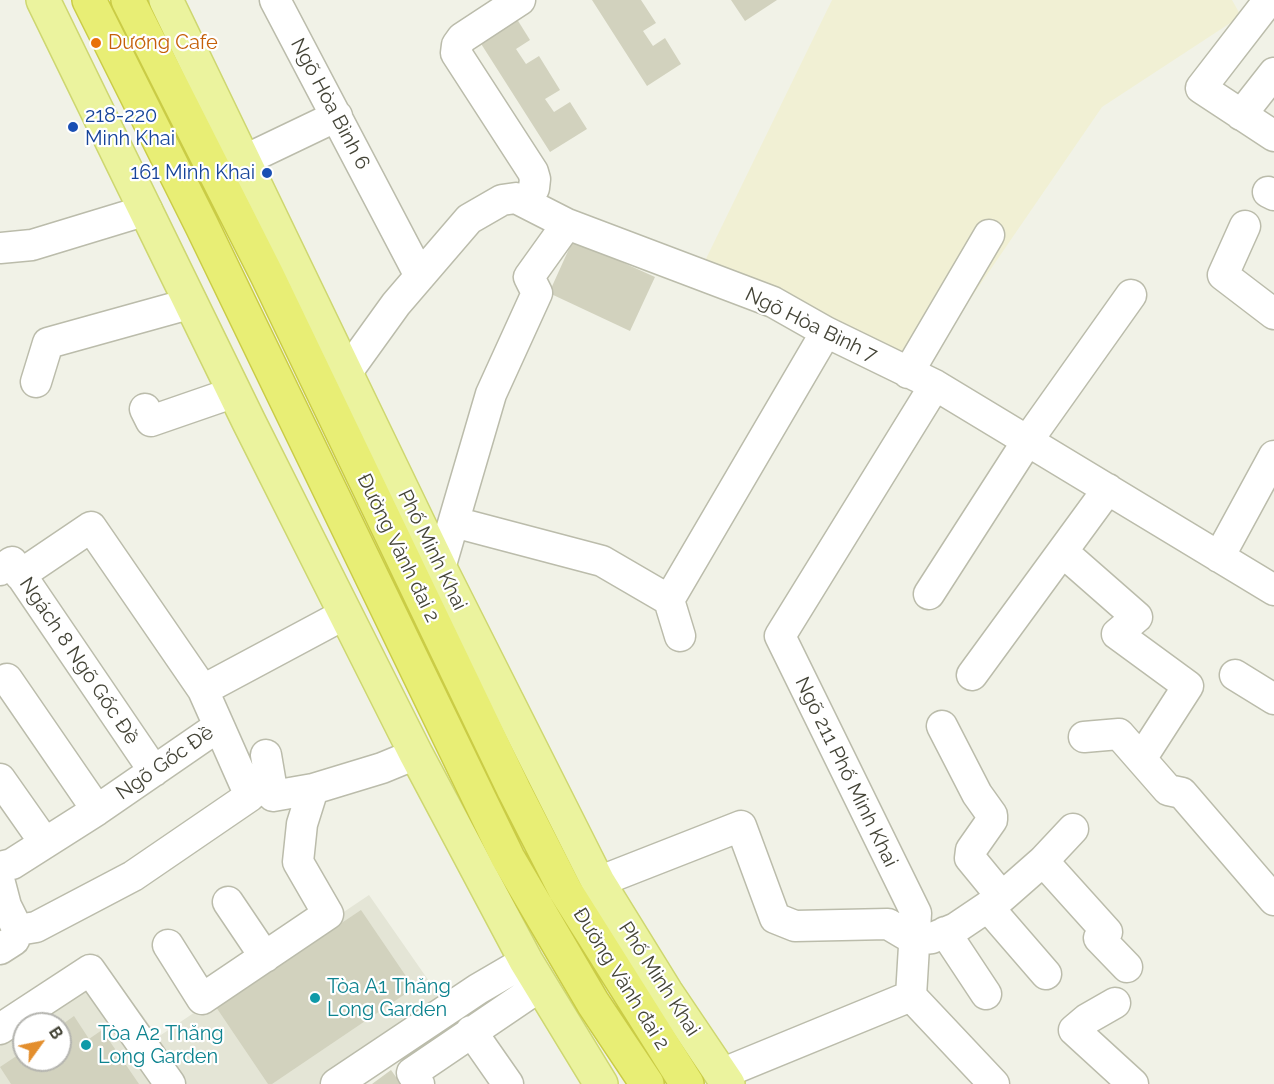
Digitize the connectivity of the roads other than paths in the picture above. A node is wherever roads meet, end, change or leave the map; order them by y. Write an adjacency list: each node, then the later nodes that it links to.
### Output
1 (43, 0): 14 (main road)
2 (89, 0): 87 (highway, Đường Vành đai 2)
3 (128, 0): 88 (highway, Đường Vành đai 2)
4 (166, 0): 12 (main road, Phố Minh Khai)
5 (275, 0): 10 (street, Ngõ Hòa Bình 6)
6 (520, 0): 13 (street)
7 (1269, 0): 9 (street)
8 (1274, 73): 9 (street)
9 (1241, 115): 11 (street)
10 (337, 116): 12 (street); 19 (street, Ngõ Hòa Bình 6)
11 (1274, 136)
12 (245, 160): 24 (main road, Phố Minh Khai)
13 (527, 202): 15 (street, Ngõ Hòa Bình 7); 19 (street, Ngõ Hòa Bình 7)
14 (147, 210): 18 (street); 21 (main road)
15 (567, 224): 23 (street, Ngõ Hòa Bình 7); 33 (street)
16 (1245, 226): 22 (street)
17 (989, 235): 25 (street)
18 (0, 248)
19 (420, 276): 24 (street, Ngõ Hòa Bình 7)
20 (1131, 295): 30 (street)
21 (192, 303): 26 (street); 28 (main road)
22 (1274, 314)
23 (826, 332): 25 (street, Ngõ Hòa Bình 7); 40 (street)
24 (347, 372): 36 (main road, Phố Minh Khai)
25 (908, 373): 27 (street, Ngõ Hòa Bình 7)
26 (36, 382)
27 (935, 385): 30 (street, Ngõ Hòa Bình 7); 70 (street, Ngõ 211 Phố Minh Khai)
28 (235, 392): 29 (street); 41 (main road)
29 (145, 409)
30 (1028, 440): 32 (street, Ngõ Hòa Bình 7); 39 (street)
31 (1274, 456): 35 (street)
32 (1108, 489): 34 (street); 35 (street, Ngõ Hòa Bình 7)
33 (454, 522): 36 (street); 40 (street)
34 (1064, 553): 43 (street); 53 (street)
35 (1219, 557): 38 (street, Ngõ Hòa Bình 7)
36 (440, 568): 63 (main road, Phố Minh Khai)
37 (10, 572): 46 (street, Ngõ Gốc Đề); 54 (street, Ngách 8 Ngõ Gốc Đề)
38 (1274, 590)
39 (929, 594)
40 (669, 600): 42 (street)
41 (345, 614): 46 (street); 51 (main road)
42 (680, 636)
43 (972, 675)
44 (1235, 675): 47 (street)
45 (7, 679): 58 (street)
46 (203, 690): 48 (street, Ngõ Gốc Đề)
47 (1274, 699)
48 (219, 726): 54 (street, Ngõ Gốc Đề); 69 (street)
49 (942, 726): 67 (street)
50 (1084, 737): 53 (street)
51 (416, 754): 56 (street); 74 (main road)
52 (266, 755): 56 (street)
53 (1141, 759): 65 (street)
54 (154, 771): 58 (street, Ngõ Gốc Đề)
55 (0, 779): 60 (street)
56 (313, 789): 72 (street)
57 (0, 804): 60 (street)
58 (97, 810): 60 (street, Ngõ Gốc Đề)
59 (1073, 829): 61 (street)
60 (37, 848): 62 (street, Ngõ Gốc Đề)
61 (1043, 861): 67 (street); 73 (street)
62 (0, 867)
63 (598, 882): 70 (street); 82 (main road, Phố Minh Khai)
64 (0, 883): 69 (street)
65 (1274, 900)
66 (228, 902): 72 (street)
67 (995, 902): 68 (street); 75 (street)
68 (945, 933): 70 (street); 76 (street)
69 (9, 940)
70 (915, 940): 77 (street, Ngõ 211 Phố Minh Khai)
71 (168, 945): 72 (street)
72 (265, 957)
73 (1127, 967)
74 (533, 973): 80 (street); 84 (street); 86 (main road)
75 (1047, 974)
76 (986, 994)
77 (911, 996): 82 (street); 89 (street)
78 (1115, 1003): 90 (street)
79 (0, 1029): 83 (street)
80 (471, 1031): 81 (street); 85 (street)
81 (429, 1077)
82 (724, 1079)
83 (170, 1084)
84 (336, 1084)
85 (508, 1084)
86 (601, 1084)
87 (647, 1084)
88 (687, 1084)
89 (994, 1084)
90 (1133, 1084)

